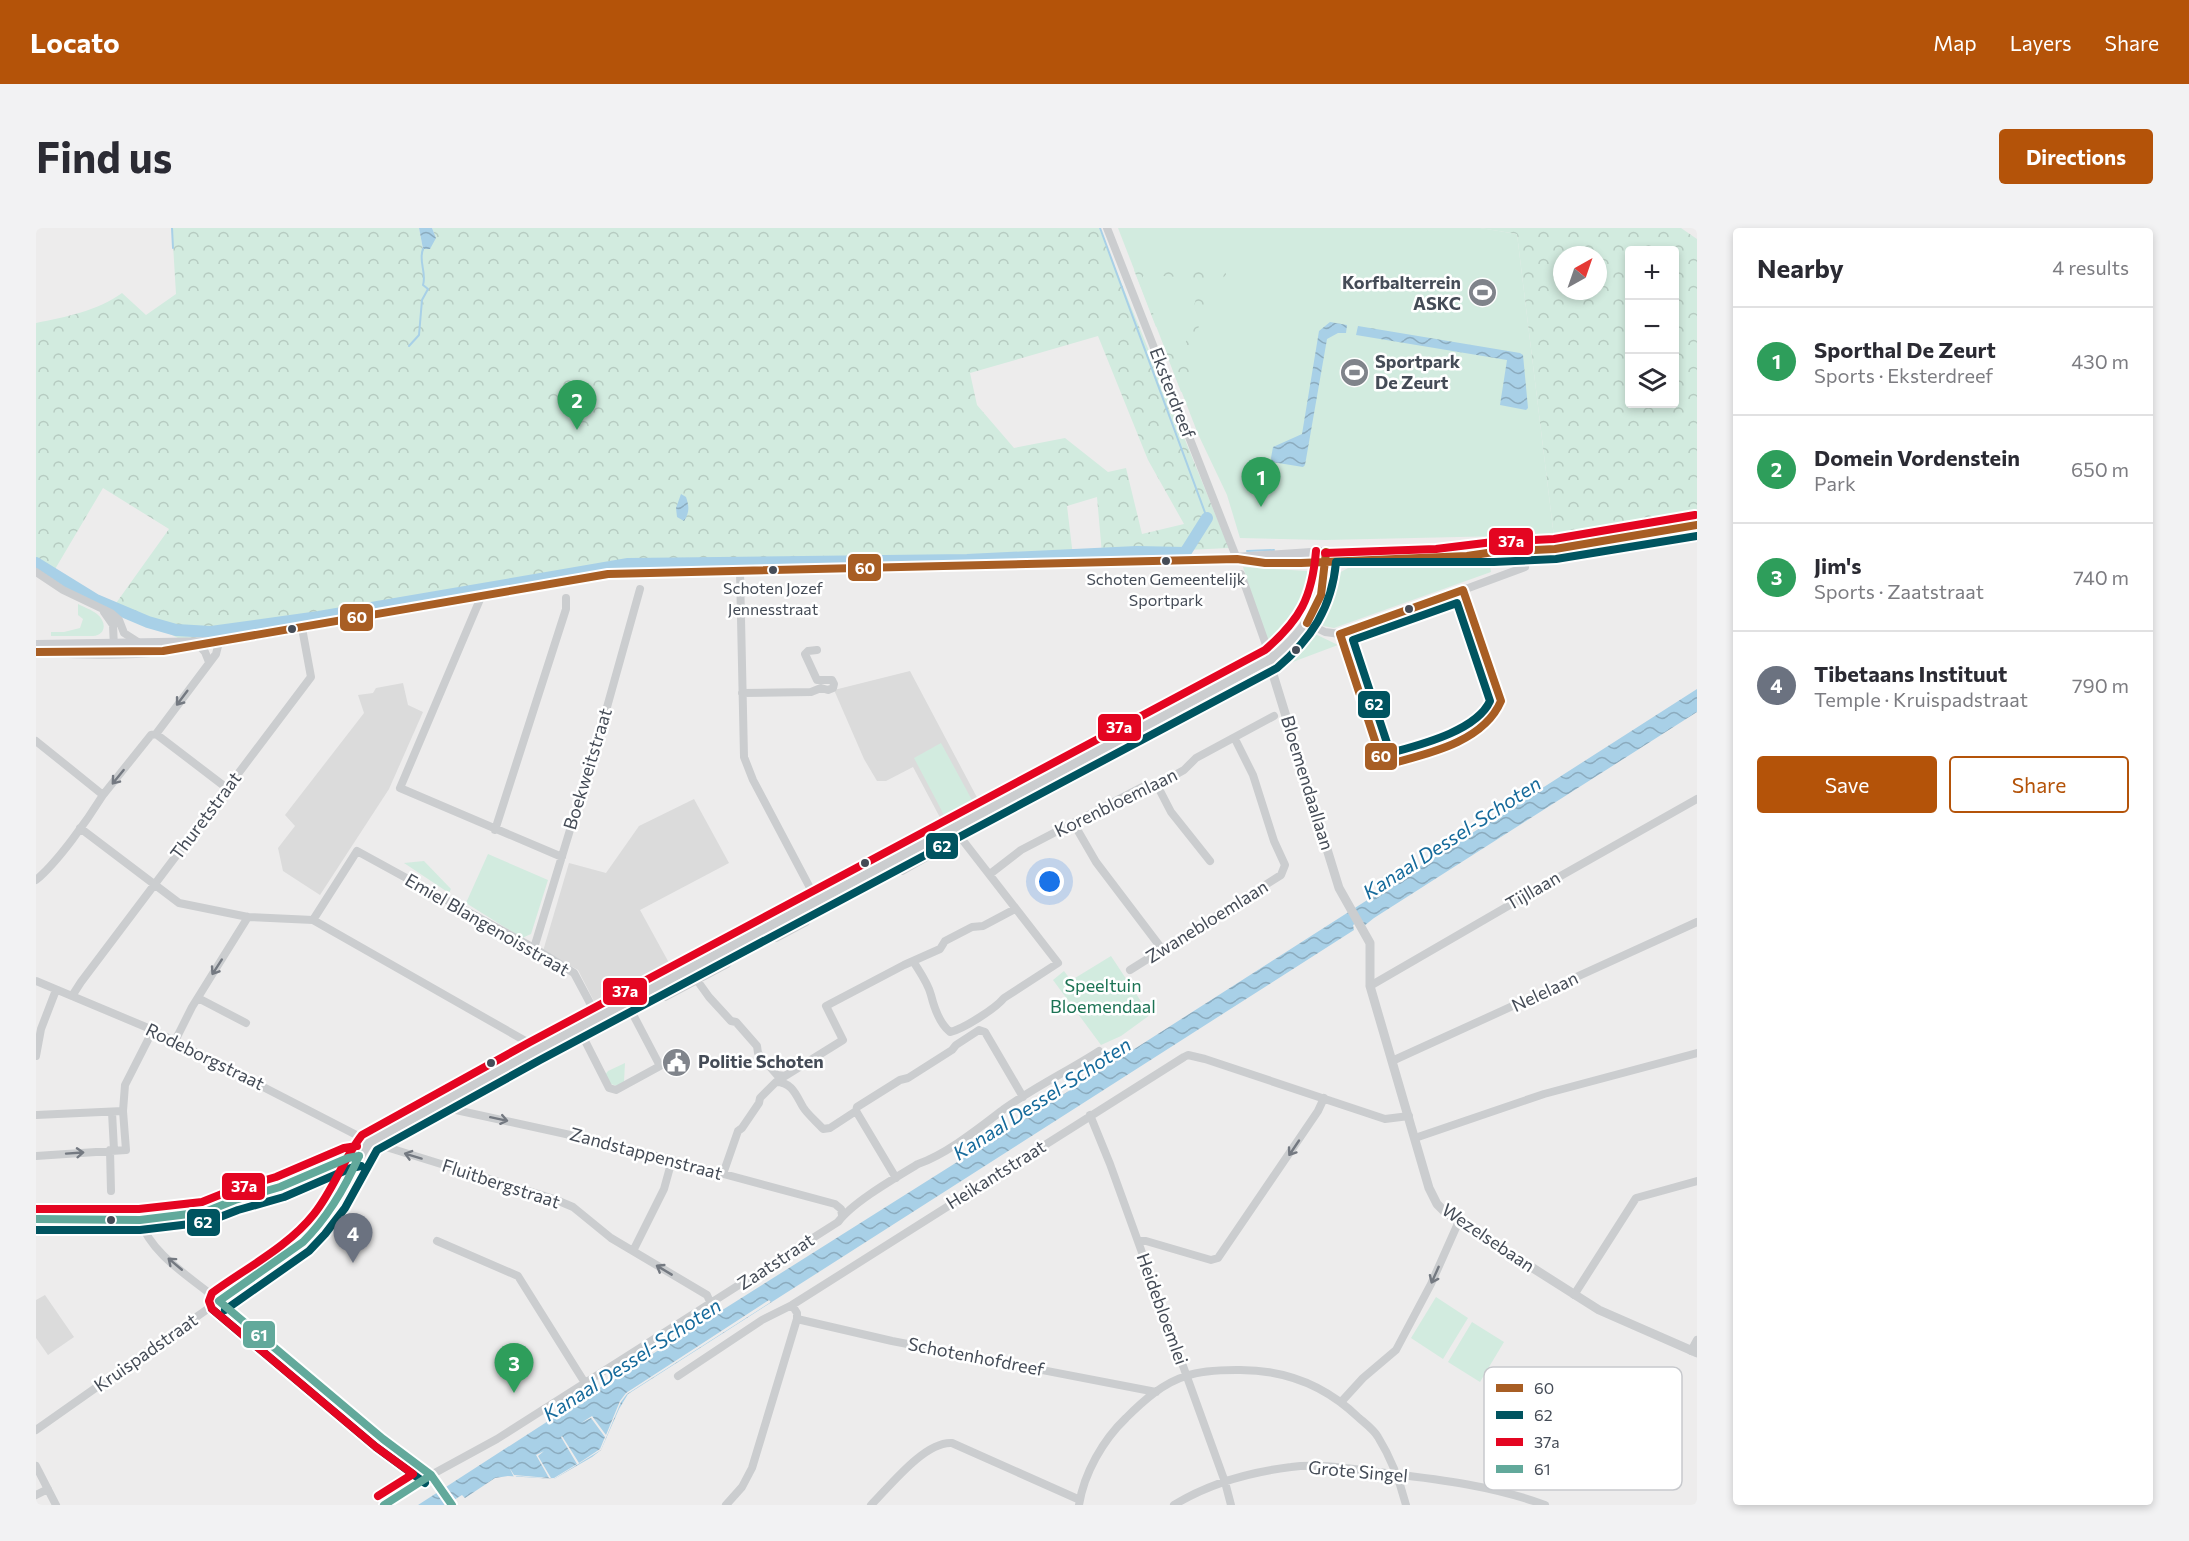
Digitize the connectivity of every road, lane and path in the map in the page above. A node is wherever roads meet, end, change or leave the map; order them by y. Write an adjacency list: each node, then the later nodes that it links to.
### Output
1 (1107, 228): 4 (street, Eksterdreef)
2 (1697, 525): 3 (main road)
3 (1325, 557): 4 (main road); 14 (street)
4 (1237, 559): 7 (main road)
5 (1525, 567): 10 (street)
6 (36, 572): 13 (street)
7 (740, 572): 11 (main road); 25 (street)
8 (1241, 574): 23 (street)
9 (640, 589): 39 (street, Boekweitstraat)
10 (1463, 590): 16 (street); 16 (street)
11 (482, 597): 15 (main road); 37 (street)
12 (567, 598): 37 (street)
13 (98, 608): 18 (street); 18 (street)
14 (1307, 623): 16 (street); 23 (street)
15 (302, 627): 17 (main road); 31 (street, Thuretstraat)
16 (1340, 634)
17 (219, 642): 19 (main road); 24 (street)
18 (118, 644): 19 (main road); 19 (main road); 20 (main road); 22 (main road)
19 (198, 644): 24 (street)
20 (36, 645)
21 (817, 650): 25 (street)
22 (36, 652)
23 (1271, 659): 36 (street); 49 (street, Bloemendaallaan)
24 (209, 662): 27 (street, one-way to 27)
25 (742, 693): 44 (street)
26 (1274, 716): 28 (street, Korenbloemlaan)
27 (156, 734): 31 (street); 32 (street, one-way to 32)
28 (1235, 739): 30 (street, Korenbloemlaan); 51 (street, Zwanebloemlaan)
29 (36, 741): 32 (street)
30 (1156, 786): 34 (street, Korenbloemlaan); 40 (street)
31 (228, 789): 43 (street, Thuretstraat)
32 (103, 795): 35 (street)
33 (1697, 799): 57 (street, Tijllaan)
34 (1074, 824): 41 (street, Korenbloemlaan); 51 (street)
35 (80, 828): 42 (street); 43 (street)
36 (954, 829): 38 (street); 44 (street)
37 (495, 830): 39 (street)
38 (960, 838): 41 (street); 55 (street)
39 (562, 856): 50 (street, Boekweitstraat)
40 (1210, 861)
41 (990, 874): 45 (street)
42 (36, 880)
43 (154, 885): 46 (street); 60 (street, Thuretstraat)
44 (817, 901): 53 (street)
45 (1015, 909): 52 (street); 52 (street)
46 (248, 917): 47 (street); 61 (street, one-way to 61)
47 (313, 920): 50 (street, Emiel Blangenoisstraat); 68 (street)
48 (1697, 922): 72 (street, Nelelaan)
49 (1363, 930): 57 (street, Wezelsebaan)
50 (534, 948): 63 (street, Emiel Blangenoisstraat)
51 (1162, 949): 54 (street, Zwanebloemlaan)
52 (913, 961): 55 (street)
53 (689, 969): 55 (street); 58 (street)
54 (1130, 970)
55 (697, 980): 58 (street)
56 (36, 981): 59 (street, Rodeborgstraat)
57 (1371, 986): 72 (street, Wezelsebaan)
58 (657, 987): 62 (street)
59 (56, 990): 60 (street, Rodeborgstraat); 71 (street)
60 (72, 996): 66 (street, Rodeborgstraat)
61 (198, 998): 64 (street); 67 (street)
62 (627, 1004): 63 (street); 65 (street)
63 (598, 1018): 65 (street)
64 (246, 1023)
65 (579, 1029): 68 (street)
66 (153, 1030): 67 (street, Rodeborgstraat); 76 (street)
67 (175, 1041): 83 (street, Rodeborgstraat)
68 (535, 1051): 75 (street)
69 (1099, 1051): 73 (street, Zaatstraat)
70 (1697, 1053): 82 (street)
71 (36, 1056)
72 (1392, 1061): 81 (street, Wezelsebaan)
73 (1023, 1097): 77 (street); 89 (street, Zaatstraat)
74 (1324, 1098): 80 (street, Heikantstraat); 81 (street, Heikantstraat); 96 (street, one-way to 96)
75 (444, 1101): 83 (street); 87 (street, Zandstappenstraat, one-way to 87)
76 (123, 1111): 78 (street); 84 (street)
77 (856, 1111): 88 (street); 89 (street)
78 (112, 1112): 79 (street); 84 (street)
79 (36, 1115)
80 (1090, 1115): 96 (street, Heidebloemlei); 102 (street, Heikantstraat)
81 (1409, 1116): 82 (street, Wezelsebaan)
82 (1415, 1138): 95 (street, Wezelsebaan)
83 (370, 1142): 86 (street, Kruispadstraat); 98 (street, Fluitbergstraat, one-way to 83)
84 (112, 1150): 85 (street, one-way to 84); 91 (street)
85 (36, 1156)
86 (359, 1156): 94 (street); 100 (street, Kruispadstraat)
87 (672, 1160): 88 (street, Zandstappenstraat); 98 (street)
88 (723, 1174): 92 (street, Zandstappenstraat)
89 (896, 1178): 92 (street, Zaatstraat)
90 (1697, 1181): 99 (street)
91 (111, 1191)
92 (842, 1215): 101 (street, Zaatstraat)
93 (36, 1219): 94 (street)
94 (140, 1220): 100 (street, one-way to 94)
95 (1459, 1221): 99 (street, Wezelsebaan); 110 (street, one-way to 110)
96 (1138, 1240): 106 (street, Heidebloemlei)
97 (437, 1241): 108 (street)
98 (633, 1251): 101 (street, Fluitbergstraat, one-way to 98)
99 (1574, 1295): 105 (street, Wezelsebaan)
100 (219, 1301): 111 (street, Kruispadstraat); 114 (street)
101 (711, 1304): 108 (street, Zaatstraat)
102 (792, 1305): 103 (street); 107 (street, Heikantstraat)
103 (797, 1319): 109 (street, Schotenhofdreef); 124 (street)
104 (1697, 1340): 105 (street)
105 (1694, 1352)
106 (1186, 1375): 109 (street); 110 (street); 115 (street, Heidebloemlei)
107 (678, 1376)
108 (585, 1383): 114 (street, Zaatstraat)
109 (1156, 1392): 120 (street)
110 (1342, 1401): 113 (street)
111 (36, 1430)
112 (36, 1466): 117 (street)
113 (1397, 1474): 115 (street, Grote Singel); 116 (street, Grote Singel); 128 (street)
114 (437, 1482): 122 (street); 123 (street)
115 (1225, 1482): 126 (street, Grote Singel); 127 (street, Heidebloemlei)
116 (1484, 1488)
117 (48, 1489): 119 (street); 121 (street)
118 (1494, 1490): 129 (street, Grote Singel)
119 (36, 1495)
120 (1079, 1503): 125 (street)
121 (56, 1505)
122 (384, 1505)
123 (452, 1505)
124 (726, 1505)
125 (871, 1505)
126 (1174, 1505)
127 (1231, 1505)
128 (1406, 1505)
129 (1545, 1505)

